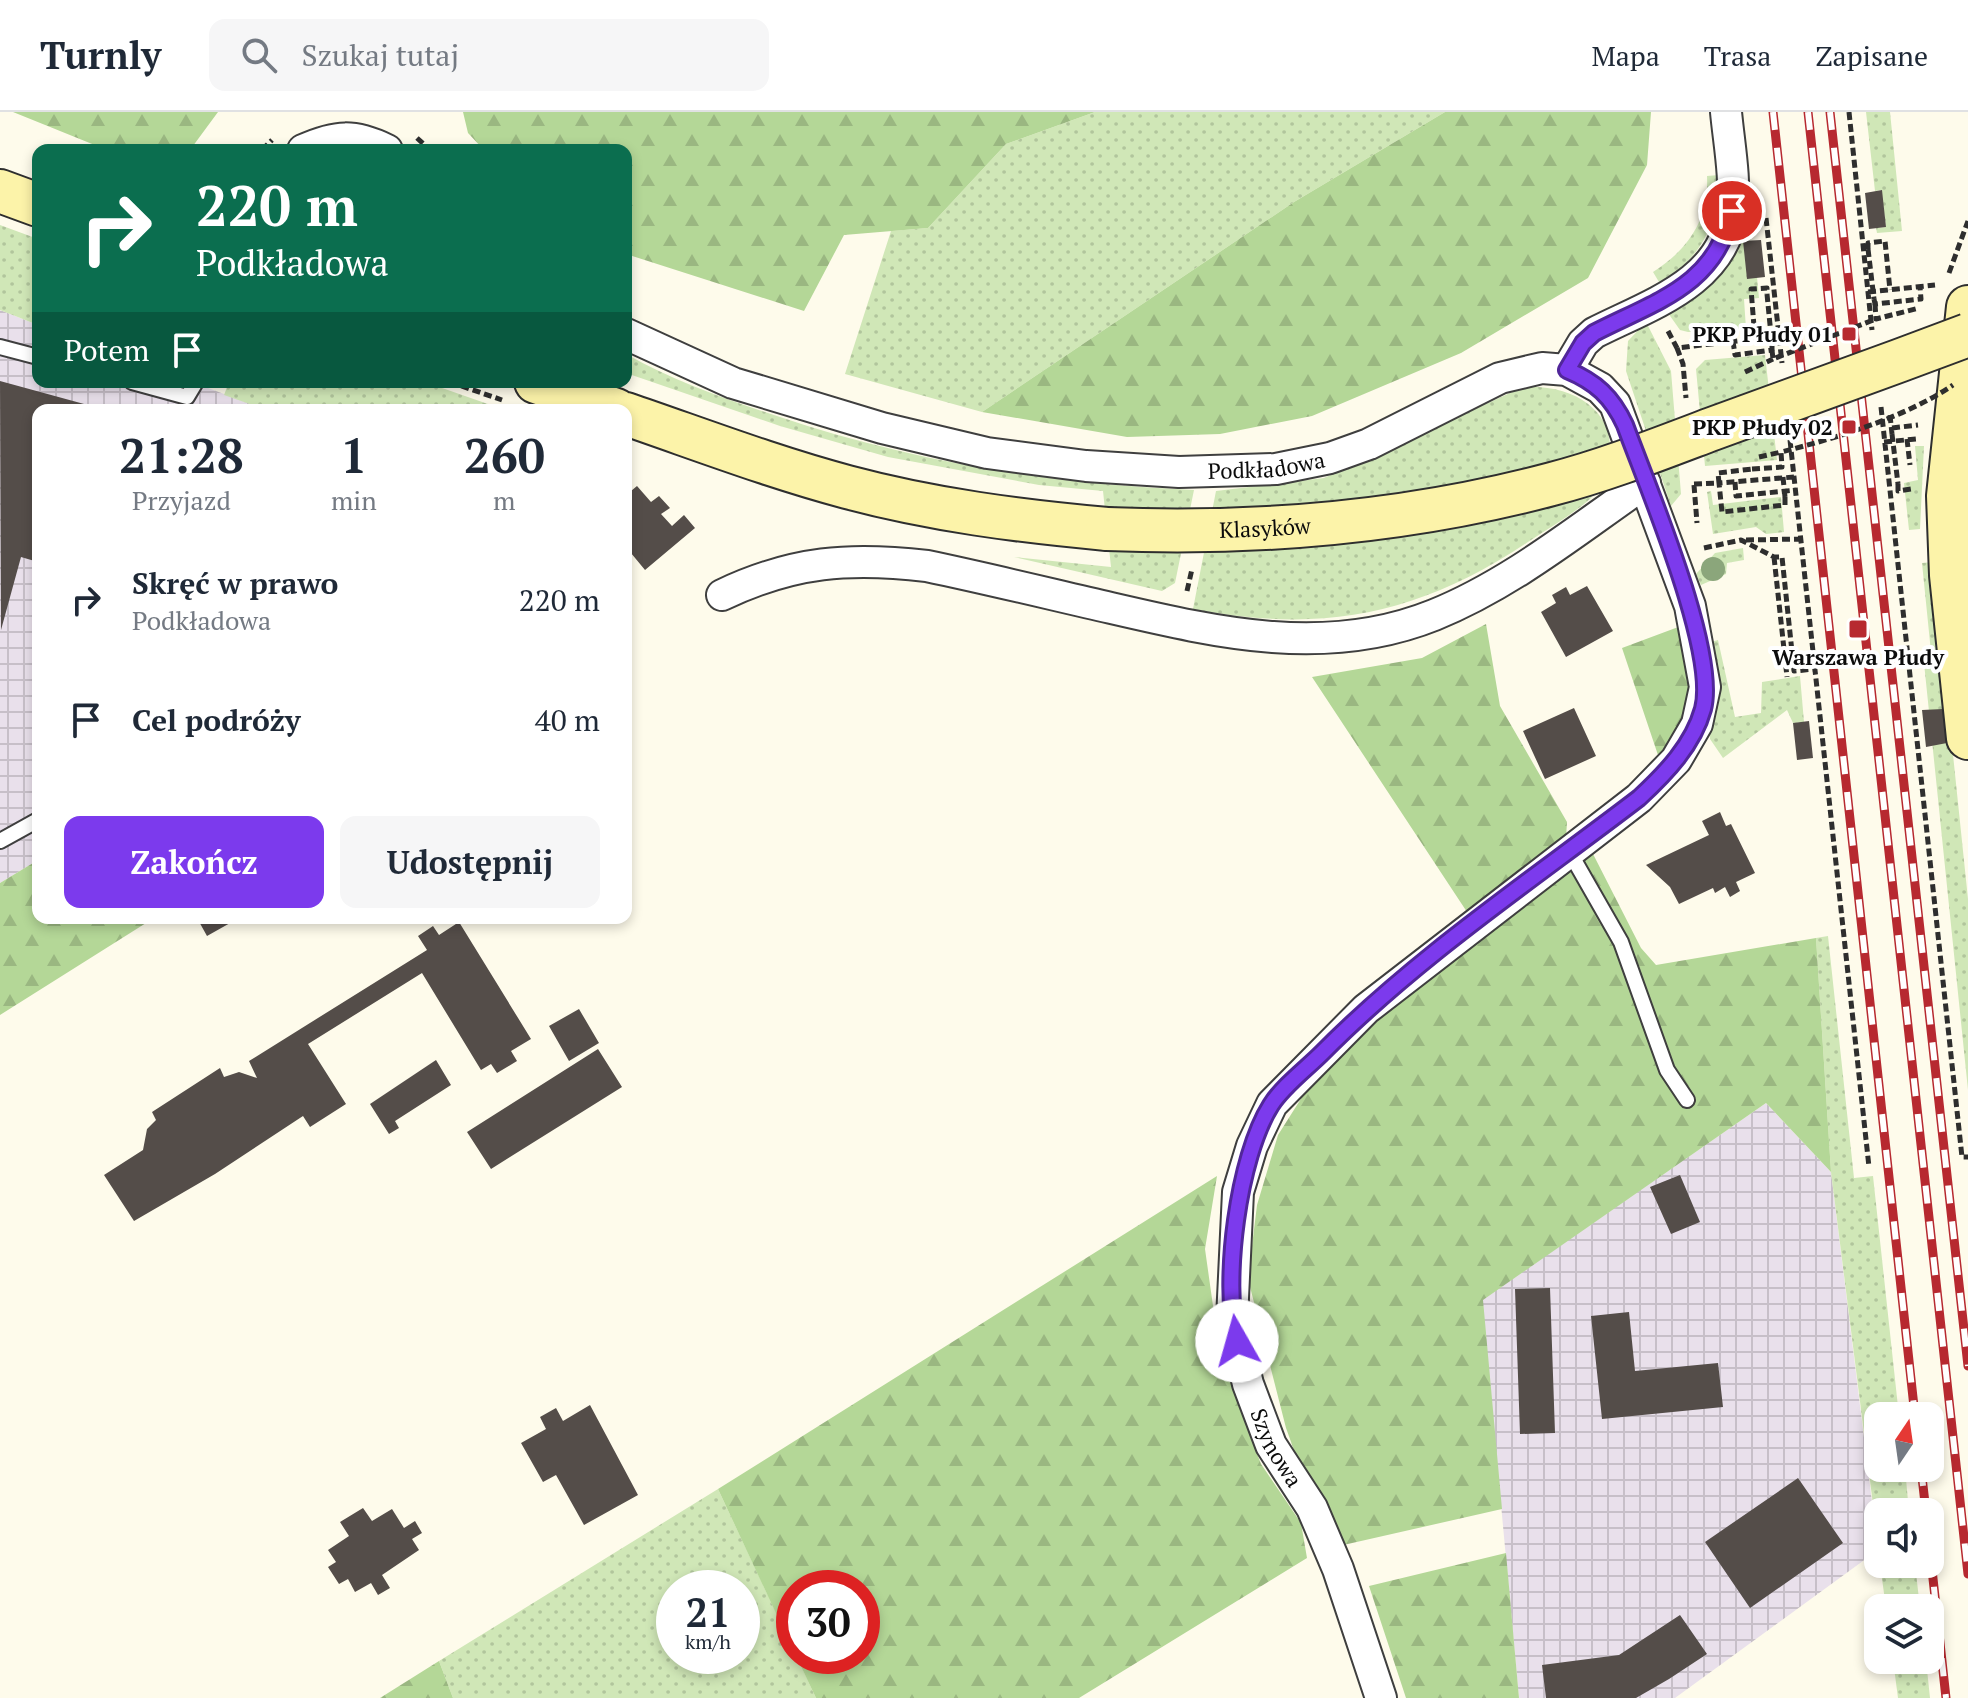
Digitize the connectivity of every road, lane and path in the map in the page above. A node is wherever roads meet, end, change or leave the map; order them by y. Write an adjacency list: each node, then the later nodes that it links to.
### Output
1 (1726, 112): 29 (street)
2 (1849, 112): 12 (path)
3 (316, 144): 4 (street)
4 (374, 144)
5 (0, 191): 6 (street)
6 (32, 203)
7 (1766, 216): 19 (path)
8 (1968, 221): 13 (path)
9 (1920, 287): 14 (path)
10 (1905, 288): 11 (path)
11 (1890, 290): 12 (path); 14 (path, bridge)
12 (1868, 292): 27 (path)
13 (1958, 295): 62 (street)
14 (1875, 304): 16 (path, bridge)
15 (1922, 308): 16 (path, bridge)
16 (1876, 319): 26 (path, bridge)
17 (1665, 327): 22 (path)
18 (1968, 335): 27 (street, Klasyków, bridge)
19 (1779, 336): 21 (path); 28 (path)
20 (632, 337): 29 (street, Podkładowa)
21 (1755, 339): 22 (path); 24 (path, bridge)
22 (1733, 341): 24 (path)
23 (0, 347): 25 (lane)
24 (1772, 350): 26 (path, bridge)
25 (32, 355)
26 (1773, 359): 30 (path, bridge)
27 (1882, 365): 40 (street, Klasyków, bridge); 44 (path)
28 (1783, 367)
29 (1567, 370): 50 (street, Szynowa)
30 (1740, 376)
31 (1961, 379): 39 (path, bridge)
32 (147, 388): 35 (lane)
33 (497, 388): 34 (path)
34 (520, 391): 37 (street)
35 (186, 403)
36 (1695, 403): 38 (path)
37 (586, 404)
38 (1682, 408)
39 (1890, 415): 42 (path, bridge); 46 (path, bridge)
40 (632, 416)
41 (1917, 426): 42 (path)
42 (1892, 428): 51 (path, bridge)
43 (1789, 430): 48 (path)
44 (1884, 442): 45 (path); 57 (path)
45 (1908, 448)
46 (1782, 467): 47 (path, bridge); 49 (path, bridge)
47 (1752, 469)
48 (1794, 477): 49 (path); 53 (path)
49 (1735, 482): 53 (path)
50 (1645, 483): 59 (street); 65 (street, Szynowa)
51 (1911, 483)
52 (1694, 485): 56 (path)
53 (1796, 490): 54 (path)
54 (1801, 539): 56 (path); 60 (path)
55 (1910, 539): 57 (path)
56 (1741, 540): 58 (path)
57 (1895, 540): 67 (path)
58 (1774, 557): 60 (path); 61 (path)
59 (722, 595)
60 (1815, 669): 68 (path)
61 (1787, 677)
62 (1968, 738)
63 (32, 823): 64 (lane)
64 (0, 841)
65 (1569, 851): 66 (lane); 69 (street, Szynowa)
66 (1687, 1100)
67 (1968, 1157)
68 (1869, 1167)
69 (1381, 1698)

